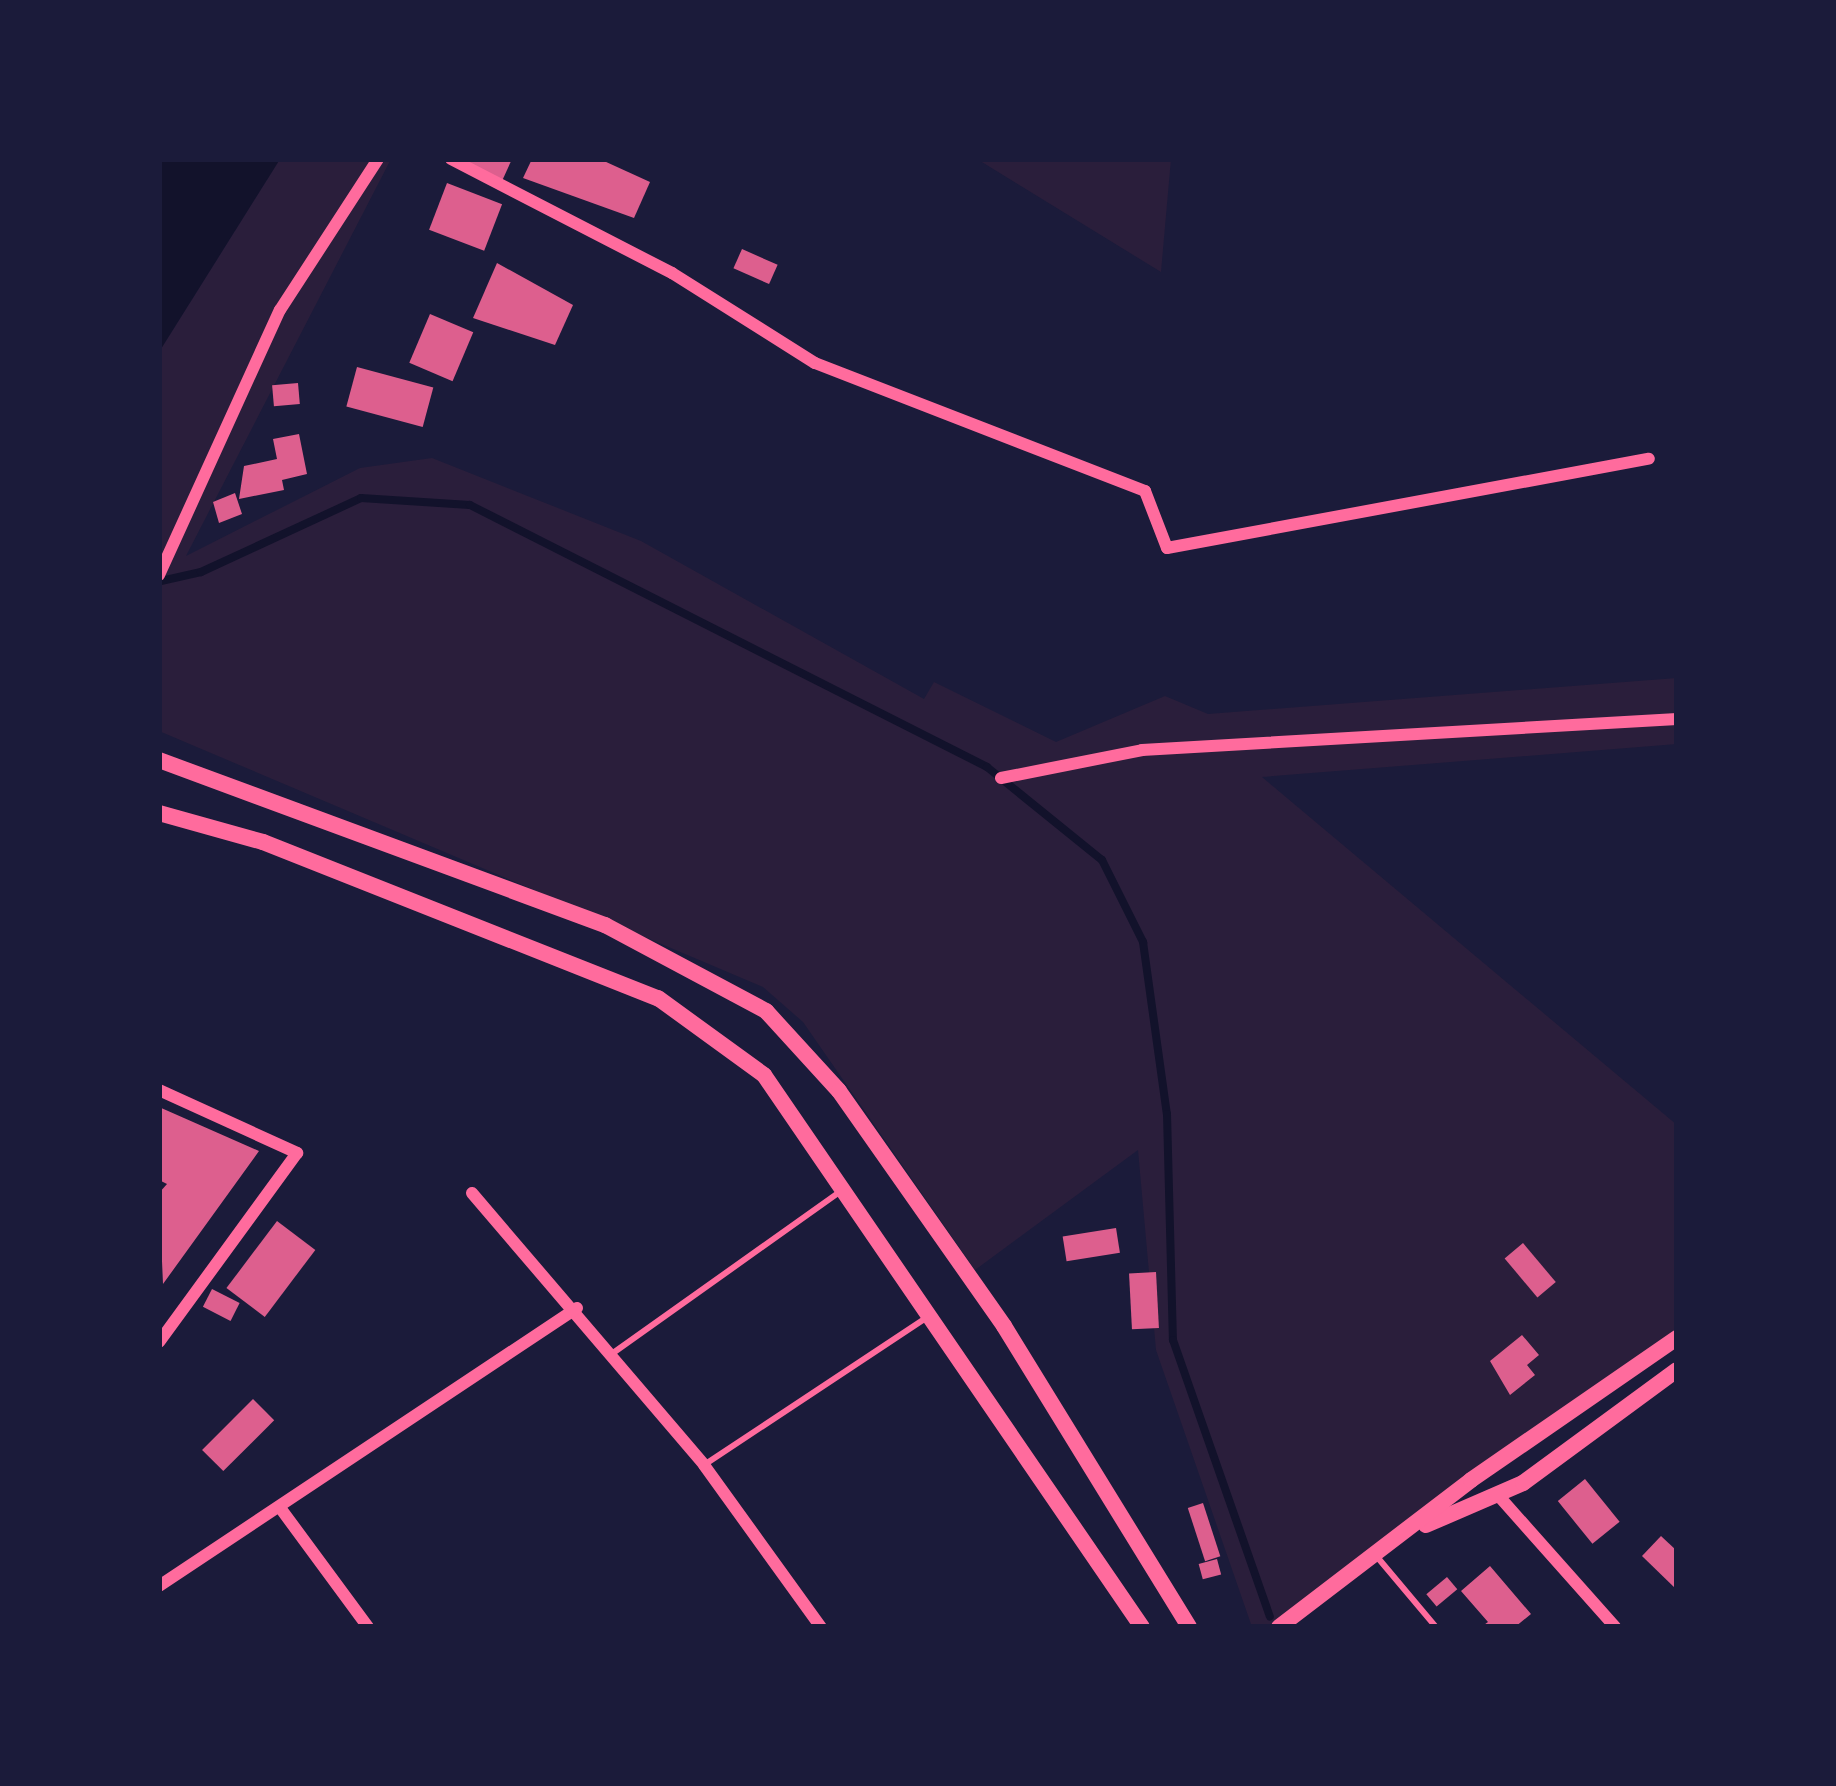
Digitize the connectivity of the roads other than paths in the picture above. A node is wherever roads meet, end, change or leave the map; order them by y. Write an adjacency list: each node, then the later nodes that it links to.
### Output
1 (378, 159): 4 (street)
2 (451, 159): 3 (street)
3 (1649, 459)
4 (159, 575)
5 (1677, 719): 7 (street)
6 (159, 760): 29 (street)
7 (1001, 778)
8 (159, 813): 10 (street)
9 (159, 1090): 15 (street)
10 (846, 1187): 14 (street); 18 (lane)
11 (472, 1192): 12 (street)
12 (577, 1308): 18 (street); 22 (street)
13 (159, 1313): 15 (lane)
14 (934, 1313): 20 (lane); 28 (street)
15 (174, 1321): 17 (street)
16 (1677, 1338): 23 (street)
17 (159, 1342)
18 (613, 1353): 20 (street)
19 (1677, 1370): 21 (street)
20 (704, 1465): 27 (street)
21 (1497, 1494): 23 (street); 32 (street)
22 (281, 1509): 25 (street); 26 (street)
23 (1403, 1535): 24 (street)
24 (1376, 1556): 30 (street); 31 (lane)
25 (159, 1586)
26 (368, 1627)
27 (821, 1627)
28 (1142, 1627)
29 (1189, 1627)
30 (1279, 1627)
31 (1436, 1627)
32 (1615, 1627)

